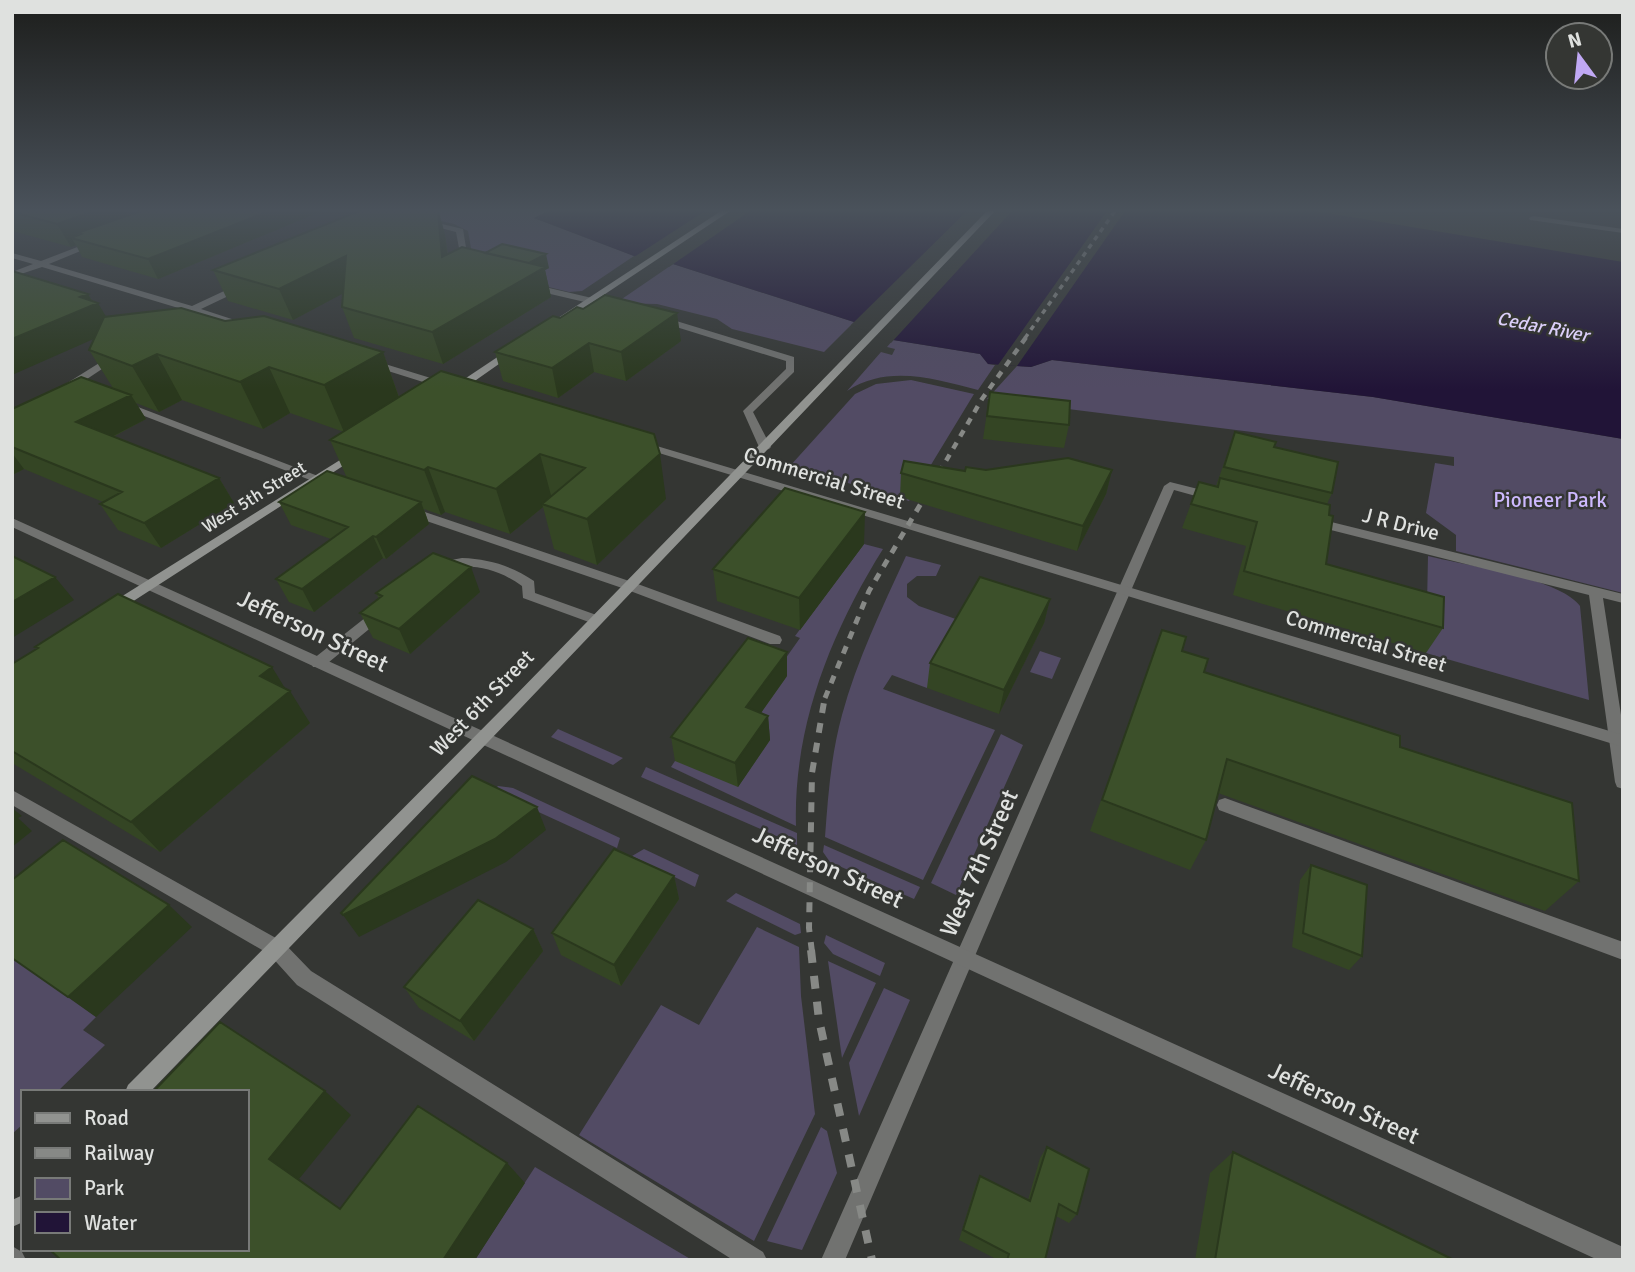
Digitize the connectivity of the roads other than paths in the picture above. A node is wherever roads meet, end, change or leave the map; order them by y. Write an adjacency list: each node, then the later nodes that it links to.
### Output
1 (63, 270): 10 (street)
2 (471, 270): 5 (street)
3 (635, 270): 8 (main road)
4 (933, 270): 26 (main road, West 6th Street)
5 (476, 274)
6 (251, 281): 10 (street)
7 (528, 286): 8 (street)
8 (589, 300): 9 (street); 14 (main road)
9 (610, 305)
10 (192, 309): 11 (street); 13 (street)
11 (181, 316)
12 (649, 316): 26 (street)
13 (251, 327)
14 (550, 327)
15 (517, 348): 21 (main road)
16 (127, 349): 18 (street)
17 (365, 361): 21 (street)
18 (72, 384): 19 (street); 20 (street)
19 (62, 391)
20 (89, 391)
21 (462, 391): 22 (main road)
22 (446, 396)
23 (114, 401): 28 (street)
24 (634, 442): 27 (street, Commercial Street)
25 (369, 445): 28 (main road, West 5th Street)
26 (765, 447): 27 (main road, West 6th Street)
27 (739, 474): 36 (main road, West 6th Street); 37 (street, Commercial Street)
28 (315, 479): 29 (street); 35 (main road, West 5th Street)
29 (340, 488)
30 (1222, 499): 37 (street, West 7th Street)
31 (400, 508): 36 (street)
32 (1301, 518): 38 (street, J R Drive)
33 (12, 522): 35 (street, Jefferson Street)
34 (425, 577): 42 (street)
35 (149, 585): 41 (main road, West 5th Street); 44 (street, Jefferson Street)
36 (631, 586): 42 (main road, West 6th Street); 43 (street)
37 (1125, 590): 46 (street, Commercial Street); 52 (street, West 7th Street)
38 (1595, 593): 39 (street, J R Drive); 46 (street)
39 (1623, 600)
40 (393, 603): 44 (street)
41 (100, 616)
42 (597, 620): 45 (main road, West 6th Street)
43 (775, 640)
44 (318, 663): 45 (street, Jefferson Street)
45 (483, 738): 50 (main road, West 6th Street); 52 (street, Jefferson Street)
46 (1620, 740): 47 (street)
47 (1623, 782)
48 (12, 797): 50 (street)
49 (1225, 805): 51 (street)
50 (276, 948): 53 (main road, West 6th Street); 55 (street)
51 (1623, 951)
52 (964, 958): 54 (street, Jefferson Street); 56 (street, West 7th Street)
53 (137, 1090)
54 (1623, 1259)
55 (755, 1260)
56 (833, 1260)

